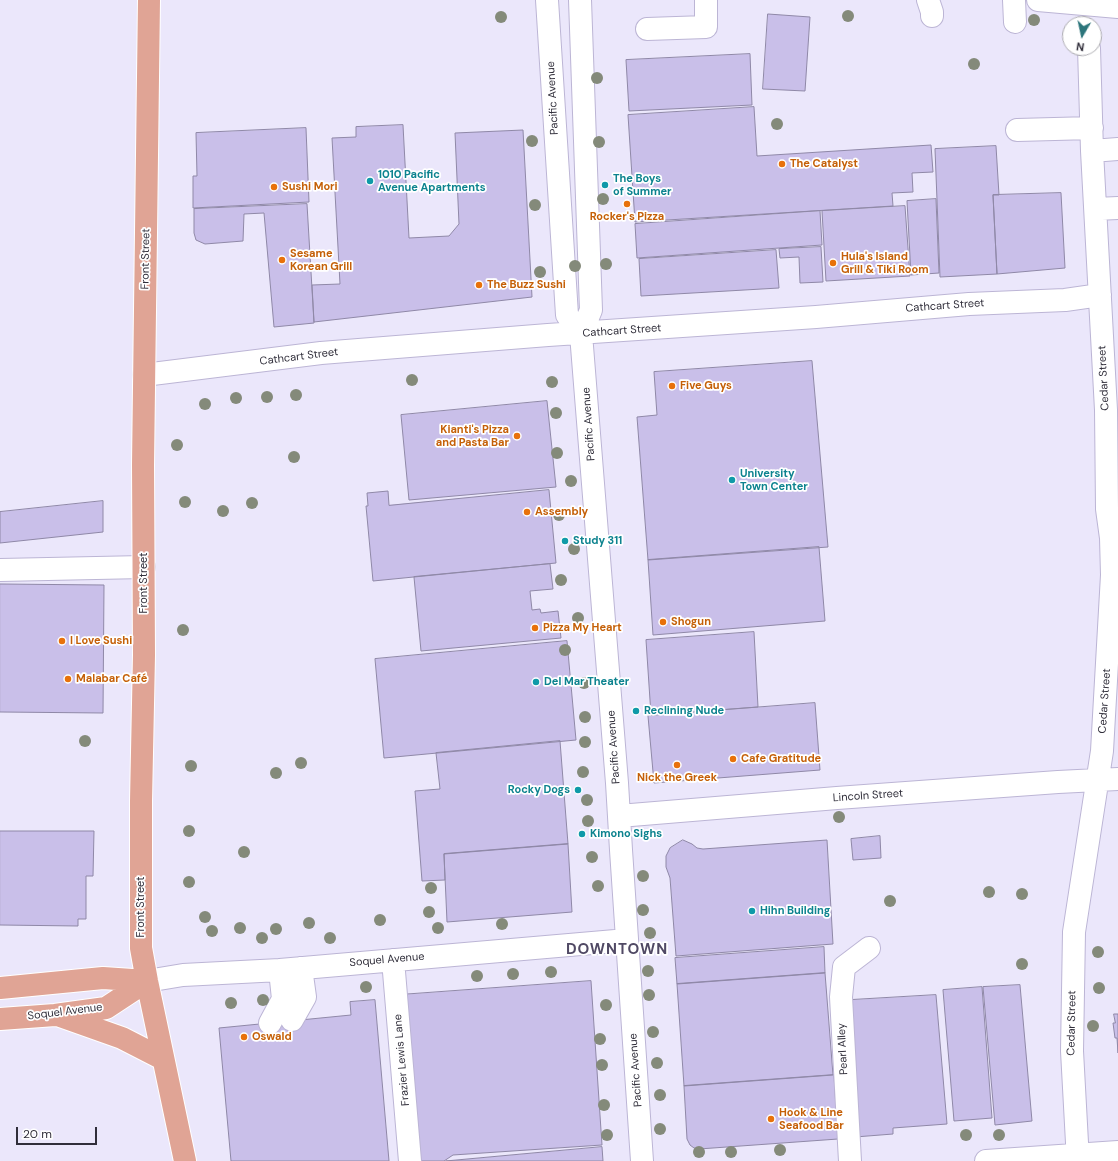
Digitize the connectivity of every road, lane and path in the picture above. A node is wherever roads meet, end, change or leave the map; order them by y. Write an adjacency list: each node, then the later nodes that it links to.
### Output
1 (149, 0): 20 (main road, Front Street)
2 (547, 0): 19 (street, Pacific Avenue)
3 (580, 0): 19 (street, Pacific Avenue)
4 (706, 0): 10 (street)
5 (1014, 0): 9 (street)
6 (1038, 0): 8 (street)
7 (1118, 7): 8 (street)
8 (1088, 10)
9 (1015, 22)
10 (647, 29)
11 (1089, 56): 12 (street, Cedar Street)
12 (1092, 128): 13 (street); 15 (street, Cedar Street)
13 (1017, 130)
14 (1118, 149): 15 (street)
15 (1092, 151): 17 (street, Cedar Street)
16 (1118, 208): 17 (street)
17 (1096, 209): 18 (street, Cedar Street)
18 (1100, 295): 19 (street, Cathcart Street); 21 (street, Cedar Street)
19 (581, 334): 20 (street, Cathcart Street); 26 (street, Pacific Avenue)
20 (144, 375): 22 (main road, Front Street)
21 (1113, 509): 25 (street, Cedar Street)
22 (144, 567): 23 (street); 31 (main road, Front Street)
23 (0, 570)
24 (1118, 779): 25 (street, Lincoln Street)
25 (1096, 781): 26 (street, Lincoln Street); 39 (street, Cedar Street)
26 (619, 816): 27 (street, Pacific Avenue)
27 (627, 940): 29 (street, Soquel Avenue); 42 (street, Pacific Avenue)
28 (869, 948): 43 (street, Pearl Alley)
29 (393, 960): 30 (street, Soquel Avenue); 41 (street, Frazier Lewis Lane)
30 (291, 969): 31 (street, Soquel Avenue); 35 (street); 36 (street)
31 (147, 981): 32 (main road, Soquel Avenue); 33 (main road, Soquel Avenue); 37 (main road, Front Street)
32 (0, 988)
33 (55, 1015): 34 (main road, Soquel Avenue); 37 (main road)
34 (0, 1018)
35 (292, 1020)
36 (270, 1023)
37 (163, 1059): 40 (main road, Front Street)
38 (1118, 1152): 39 (street)
39 (1078, 1158): 44 (street)
40 (185, 1161)
41 (410, 1161)
42 (642, 1161)
43 (850, 1161)
44 (991, 1161)

